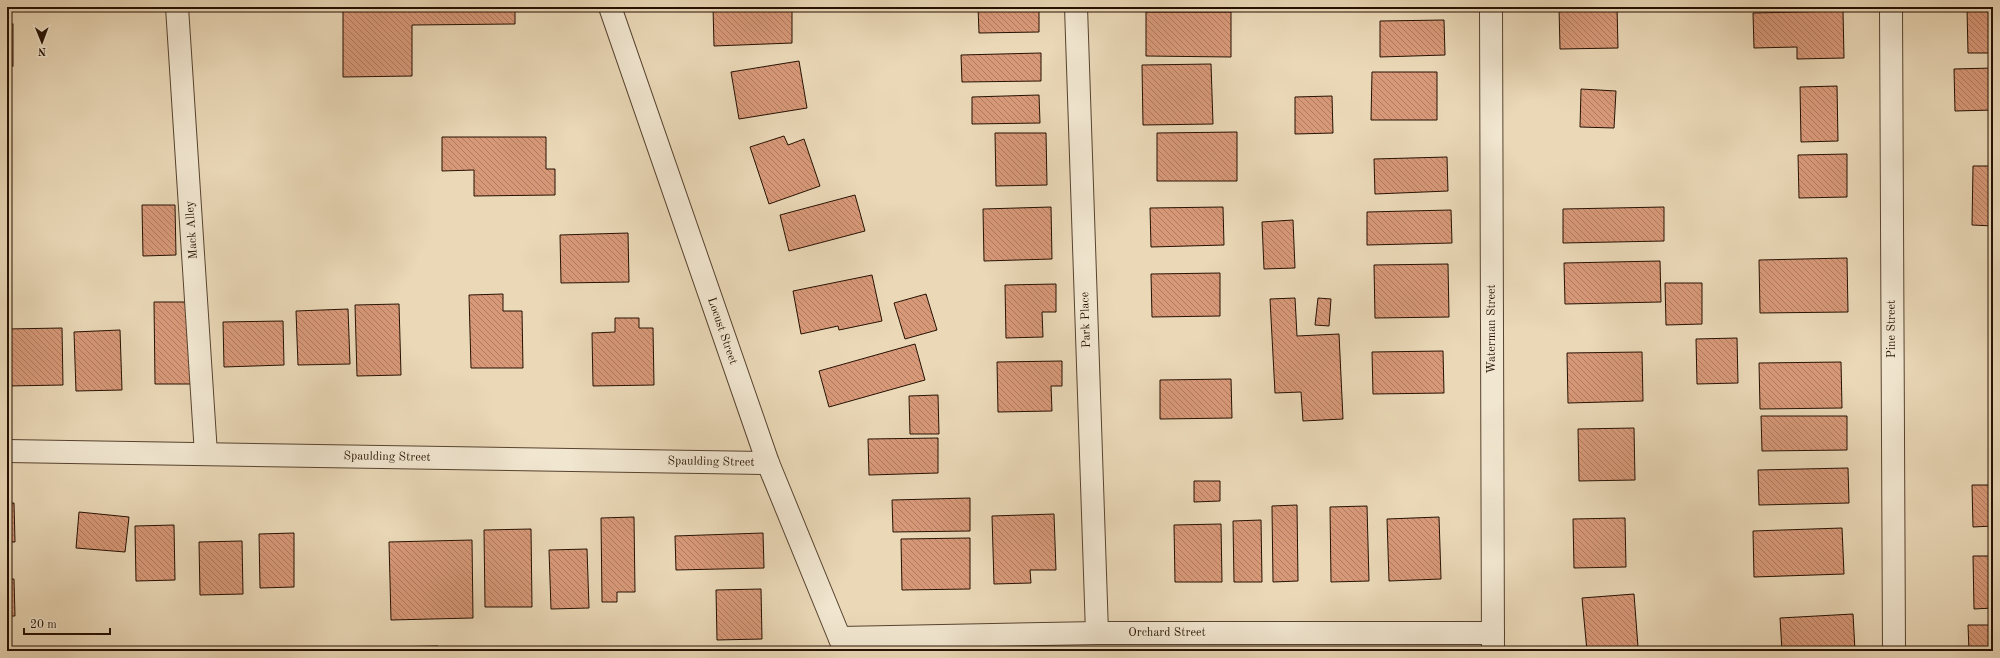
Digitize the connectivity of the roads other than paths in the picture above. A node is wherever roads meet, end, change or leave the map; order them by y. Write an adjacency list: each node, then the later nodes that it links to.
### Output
1 (177, 7): 7 (street, Mack Alley)
2 (610, 7): 8 (street, Locust Street)
3 (1076, 7): 9 (street, Park Place)
4 (1491, 7): 10 (street, Waterman Street)
5 (1891, 7): 12 (street, Pine Street)
6 (7, 451): 7 (street, Spaulding Street)
7 (206, 454): 8 (street, Spaulding Street)
8 (768, 463): 11 (street, Locust Street)
9 (1097, 634): 10 (street, Orchard Street); 11 (street, Orchard Street)
10 (1493, 642)
11 (843, 645)
12 (1894, 651)

